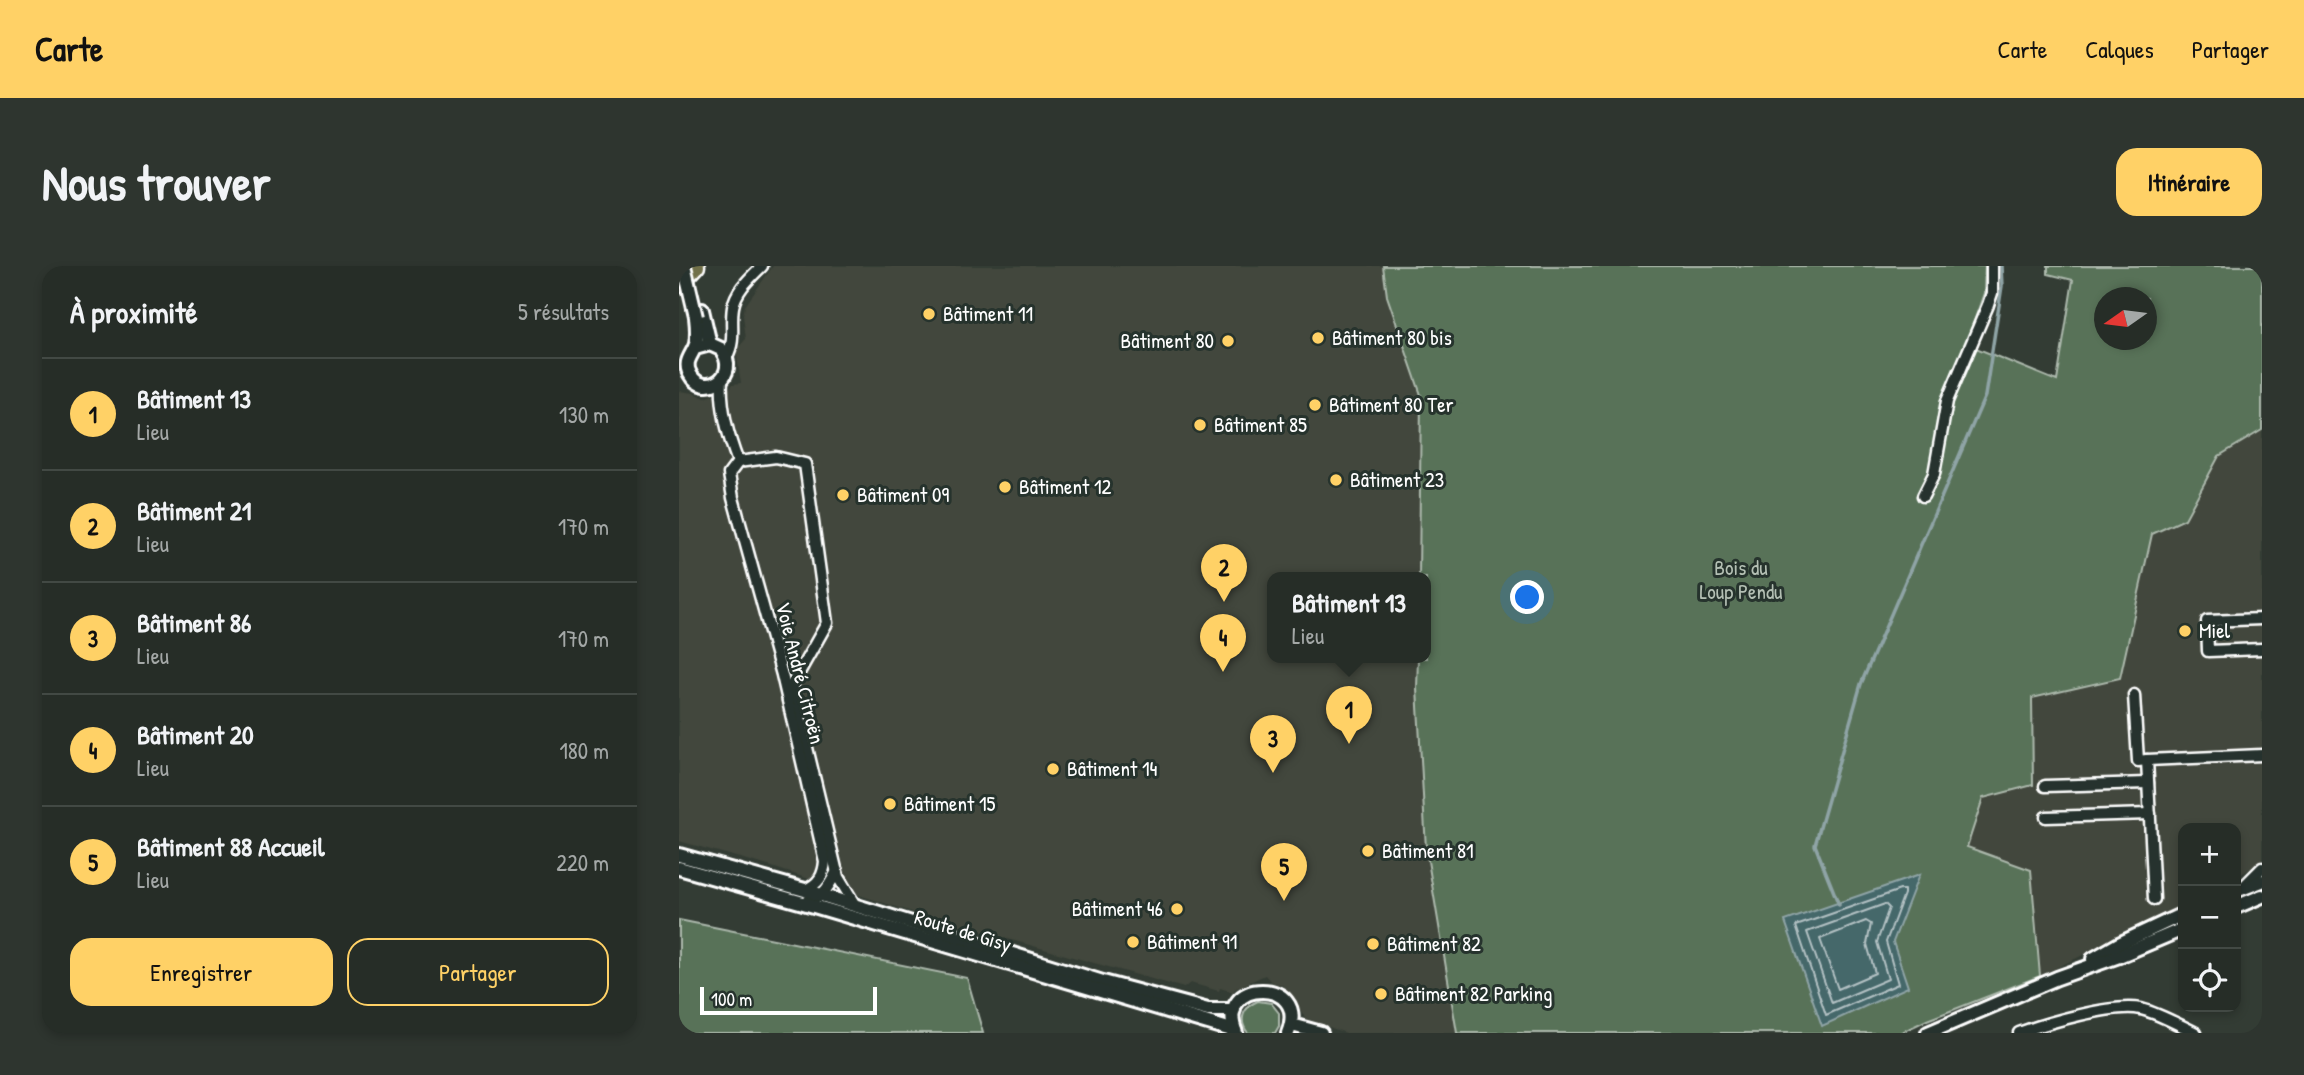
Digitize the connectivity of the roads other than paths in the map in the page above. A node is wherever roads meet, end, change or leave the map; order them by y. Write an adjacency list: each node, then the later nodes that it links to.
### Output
1 (684, 266): 6 (street, bridge)
2 (694, 266): 5 (highway); 6 (street)
3 (762, 266): 7 (street)
4 (1992, 266): 15 (street)
5 (679, 284)
6 (699, 313): 8 (street); 10 (street)
7 (732, 326): 8 (street); 9 (street)
8 (712, 345): 9 (street); 10 (street)
9 (727, 356): 11 (street)
10 (687, 357): 12 (street)
11 (722, 379): 12 (street); 14 (street)
12 (695, 380): 13 (street)
13 (679, 382)
14 (738, 462): 28 (street); 32 (street, Voie André Citroën)
15 (1923, 496)
16 (2262, 619): 17 (street)
17 (2262, 649)
18 (2134, 695): 20 (street)
19 (2262, 755): 20 (street)
20 (2147, 760): 21 (street)
21 (2148, 783): 22 (street); 23 (street)
22 (2045, 786)
23 (2150, 814): 24 (street); 35 (street)
24 (2046, 817)
25 (679, 855): 32 (street, Route de Gisy)
26 (679, 868): 32 (street, Route de Gisy)
27 (2262, 868): 30 (street)
28 (837, 871): 33 (street); 37 (street)
29 (2262, 881): 31 (street)
30 (2241, 888)
31 (2241, 890)
32 (804, 896): 33 (street, Route de Gisy); 43 (street, Route de Gisy)
33 (821, 896): 37 (street, Route de Gisy)
34 (2262, 896): 36 (street)
35 (2154, 898)
36 (2241, 905)
37 (855, 906): 41 (street, Route de Gisy)
38 (2178, 916): 40 (street)
39 (2178, 931): 40 (street)
40 (2073, 972): 45 (street)
41 (1234, 1010): 42 (street); 43 (street)
42 (1290, 1029): 44 (street)
43 (1236, 1032)
44 (1321, 1033)
45 (1928, 1033)
46 (2019, 1033): 47 (street)
47 (2196, 1033)

